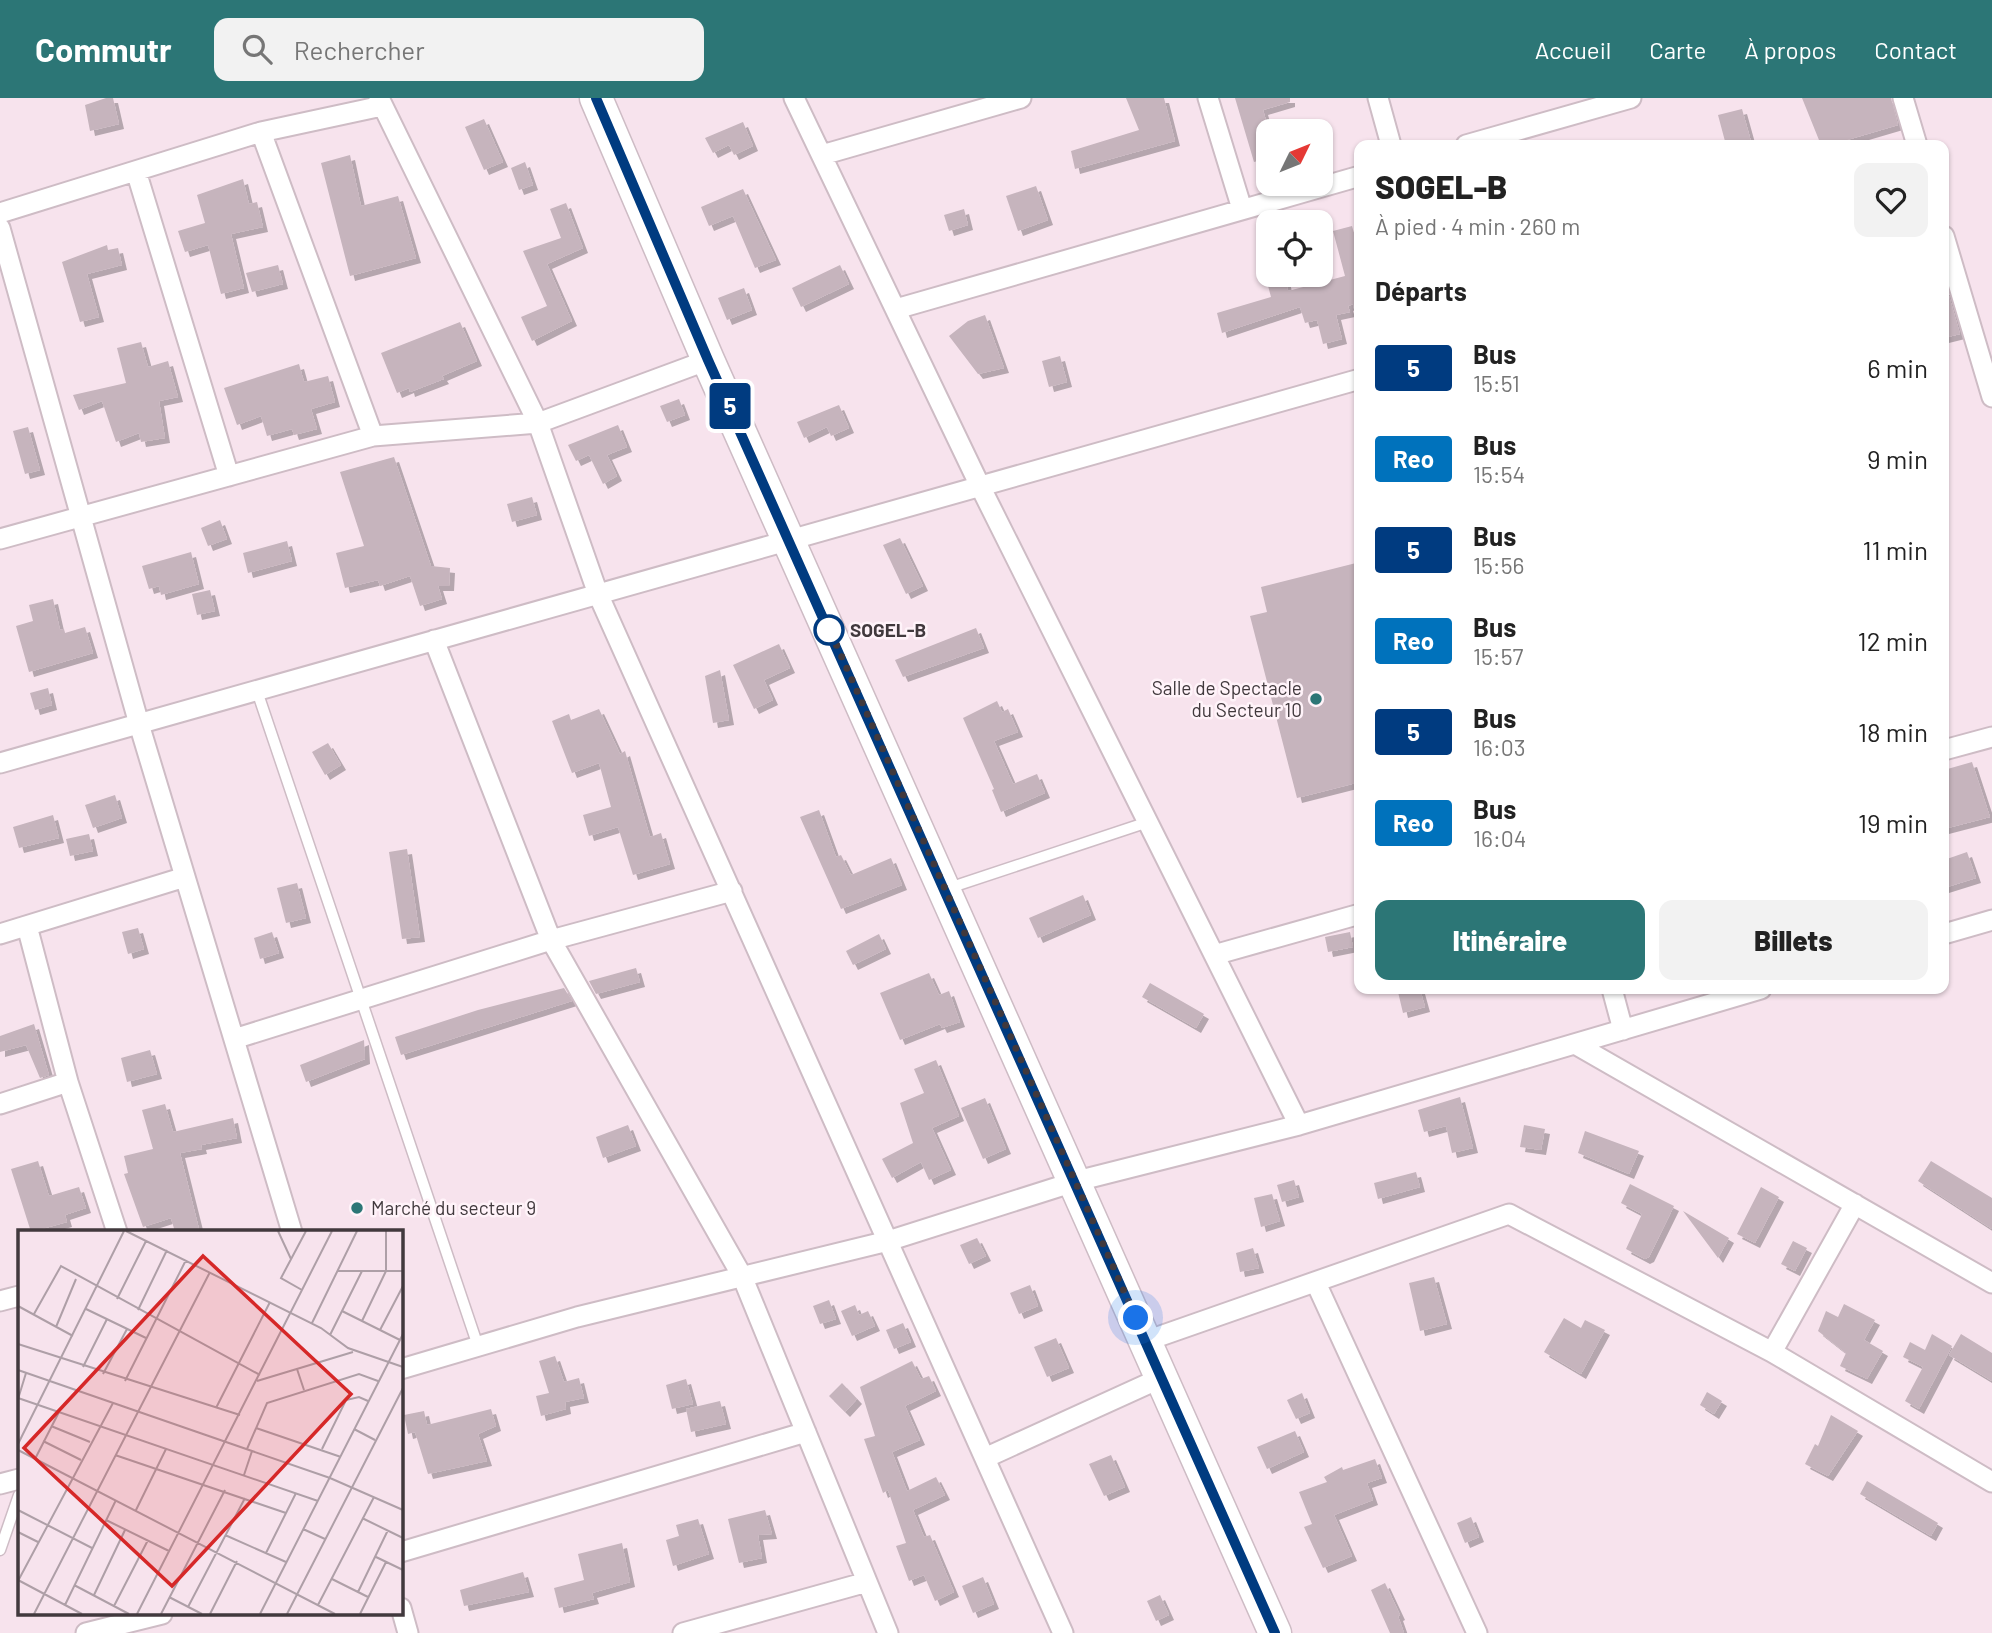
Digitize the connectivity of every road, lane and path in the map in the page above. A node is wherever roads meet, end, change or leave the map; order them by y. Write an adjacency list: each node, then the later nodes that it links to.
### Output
1 (596, 98): 21 (main road)
2 (794, 98): 13 (street)
3 (1021, 98): 13 (street)
4 (1208, 98): 16 (street)
5 (1378, 98): 10 (street)
6 (1631, 98): 11 (street)
7 (1903, 98): 12 (street)
8 (380, 102): 9 (street); 24 (street)
9 (261, 132): 14 (street); 25 (street)
10 (1390, 140)
11 (1484, 140)
12 (1916, 140)
13 (822, 155): 20 (street)
14 (136, 172): 17 (street); 26 (street)
15 (1354, 178): 16 (street)
16 (1242, 209): 20 (street)
17 (0, 213)
18 (0, 229): 28 (street)
19 (1949, 253): 23 (street)
20 (896, 309): 27 (street)
21 (708, 360): 24 (street); 30 (main road)
22 (1354, 381): 27 (street)
23 (1992, 397)
24 (538, 423): 25 (street); 31 (street)
25 (373, 436): 26 (street)
26 (229, 476): 28 (street)
27 (980, 486): 30 (street); 38 (street)
28 (80, 517): 29 (street); 34 (street)
29 (0, 539)
30 (792, 541): 31 (street); 40 (main road)
31 (598, 594): 32 (street); 41 (street)
32 (434, 640): 33 (street); 47 (street)
33 (257, 691): 34 (street); 51 (lane)
34 (139, 724): 37 (street); 39 (street)
35 (1992, 737): 36 (street)
36 (1949, 749)
37 (0, 763)
38 (1147, 822): 40 (lane); 48 (street)
39 (185, 877): 44 (street); 53 (street)
40 (946, 889): 58 (main road)
41 (732, 891): 47 (street); 62 (street)
42 (1354, 916): 48 (street)
43 (1992, 920): 45 (street)
44 (27, 926): 46 (street); 55 (street)
45 (1949, 933)
46 (0, 934)
47 (551, 940): 51 (street); 63 (street)
48 (1214, 955): 57 (street)
49 (1613, 994): 52 (street)
50 (1744, 994): 52 (street)
51 (361, 999): 53 (street); 69 (lane)
52 (1623, 1030): 54 (street)
53 (234, 1039): 61 (street)
54 (1575, 1044): 57 (street); 59 (street)
55 (68, 1082): 56 (street); 60 (street)
56 (0, 1104)
57 (1299, 1125): 58 (street)
58 (1077, 1181): 62 (street); 68 (main road)
59 (1855, 1204): 65 (street); 70 (street)
60 (116, 1230)
61 (291, 1230)
62 (888, 1241): 63 (street); 74 (street)
63 (741, 1276): 69 (street); 73 (street)
64 (1316, 1283): 68 (street); 70 (street); 90 (street)
65 (1992, 1283)
66 (18, 1296): 67 (street)
67 (0, 1301)
68 (1146, 1340): 72 (main road)
69 (478, 1346): 71 (street)
70 (1772, 1352): 76 (street)
71 (402, 1368)
72 (1163, 1377): 74 (street); 89 (main road)
73 (806, 1432): 80 (street); 81 (street)
74 (985, 1458): 88 (street)
75 (18, 1479): 77 (street)
76 (1992, 1482)
77 (0, 1485)
78 (18, 1498): 79 (lane)
79 (0, 1550)
80 (402, 1552)
81 (867, 1582): 86 (street); 87 (street)
82 (402, 1612): 85 (street)
83 (154, 1616): 84 (street)
84 (86, 1633)
85 (408, 1633)
86 (682, 1633)
87 (888, 1633)
88 (1063, 1633)
89 (1275, 1633)
90 (1477, 1633)

